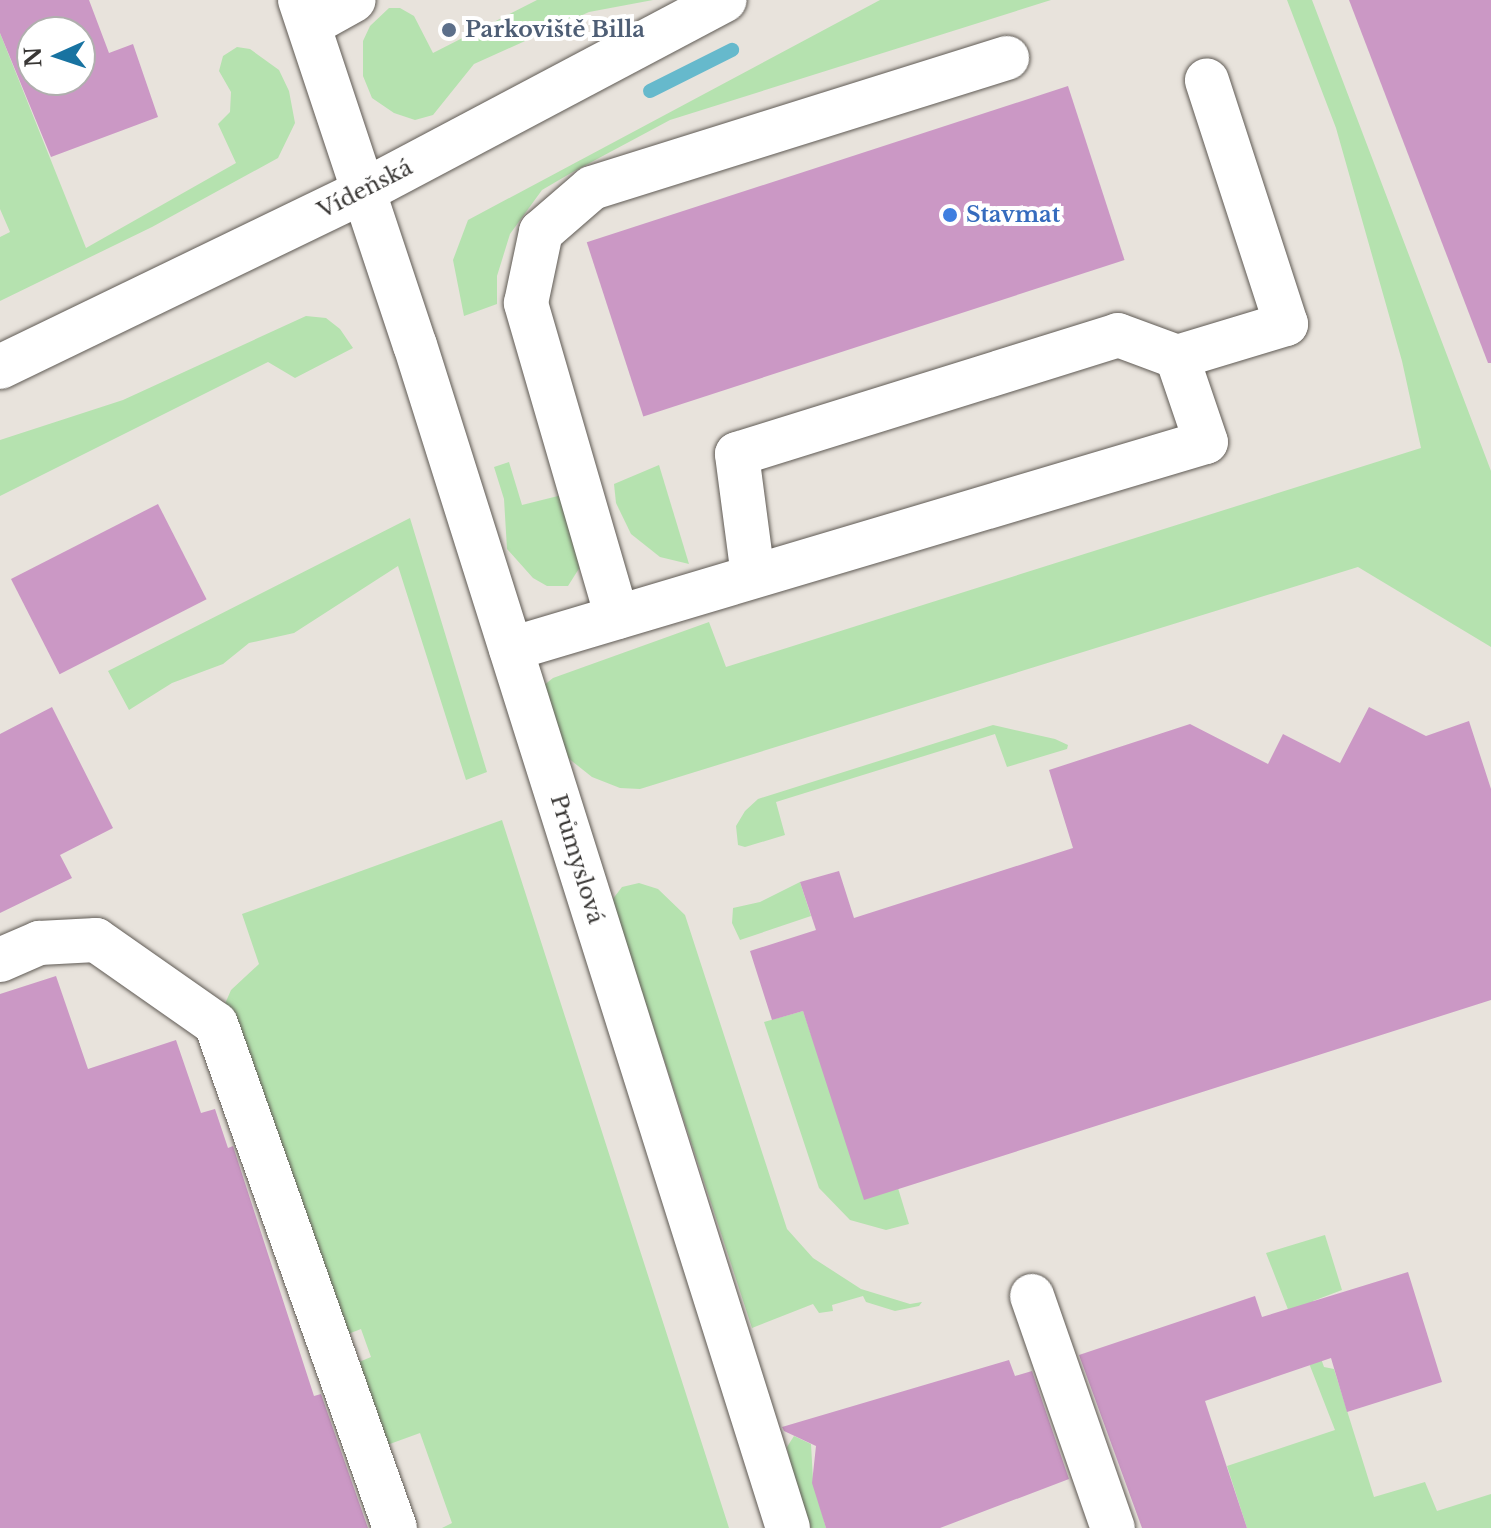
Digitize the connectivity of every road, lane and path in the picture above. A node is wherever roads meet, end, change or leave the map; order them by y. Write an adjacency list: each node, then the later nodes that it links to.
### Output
1 (354, 0): 3 (street)
2 (725, 0): 6 (street, Vídeňská)
3 (305, 13): 6 (street, Průmyslová)
4 (1007, 58): 10 (street)
5 (1207, 81): 7 (street)
6 (364, 191): 8 (street, Vídeňská); 11 (street, Průmyslová)
7 (1177, 357): 9 (street); 9 (street)
8 (0, 367)
9 (753, 576): 10 (street)
10 (617, 617): 11 (street)
11 (511, 649): 15 (street, Průmyslová)
12 (0, 960): 14 (street)
13 (1032, 1296): 16 (street)
14 (395, 1528)
15 (788, 1528)
16 (1113, 1528)

